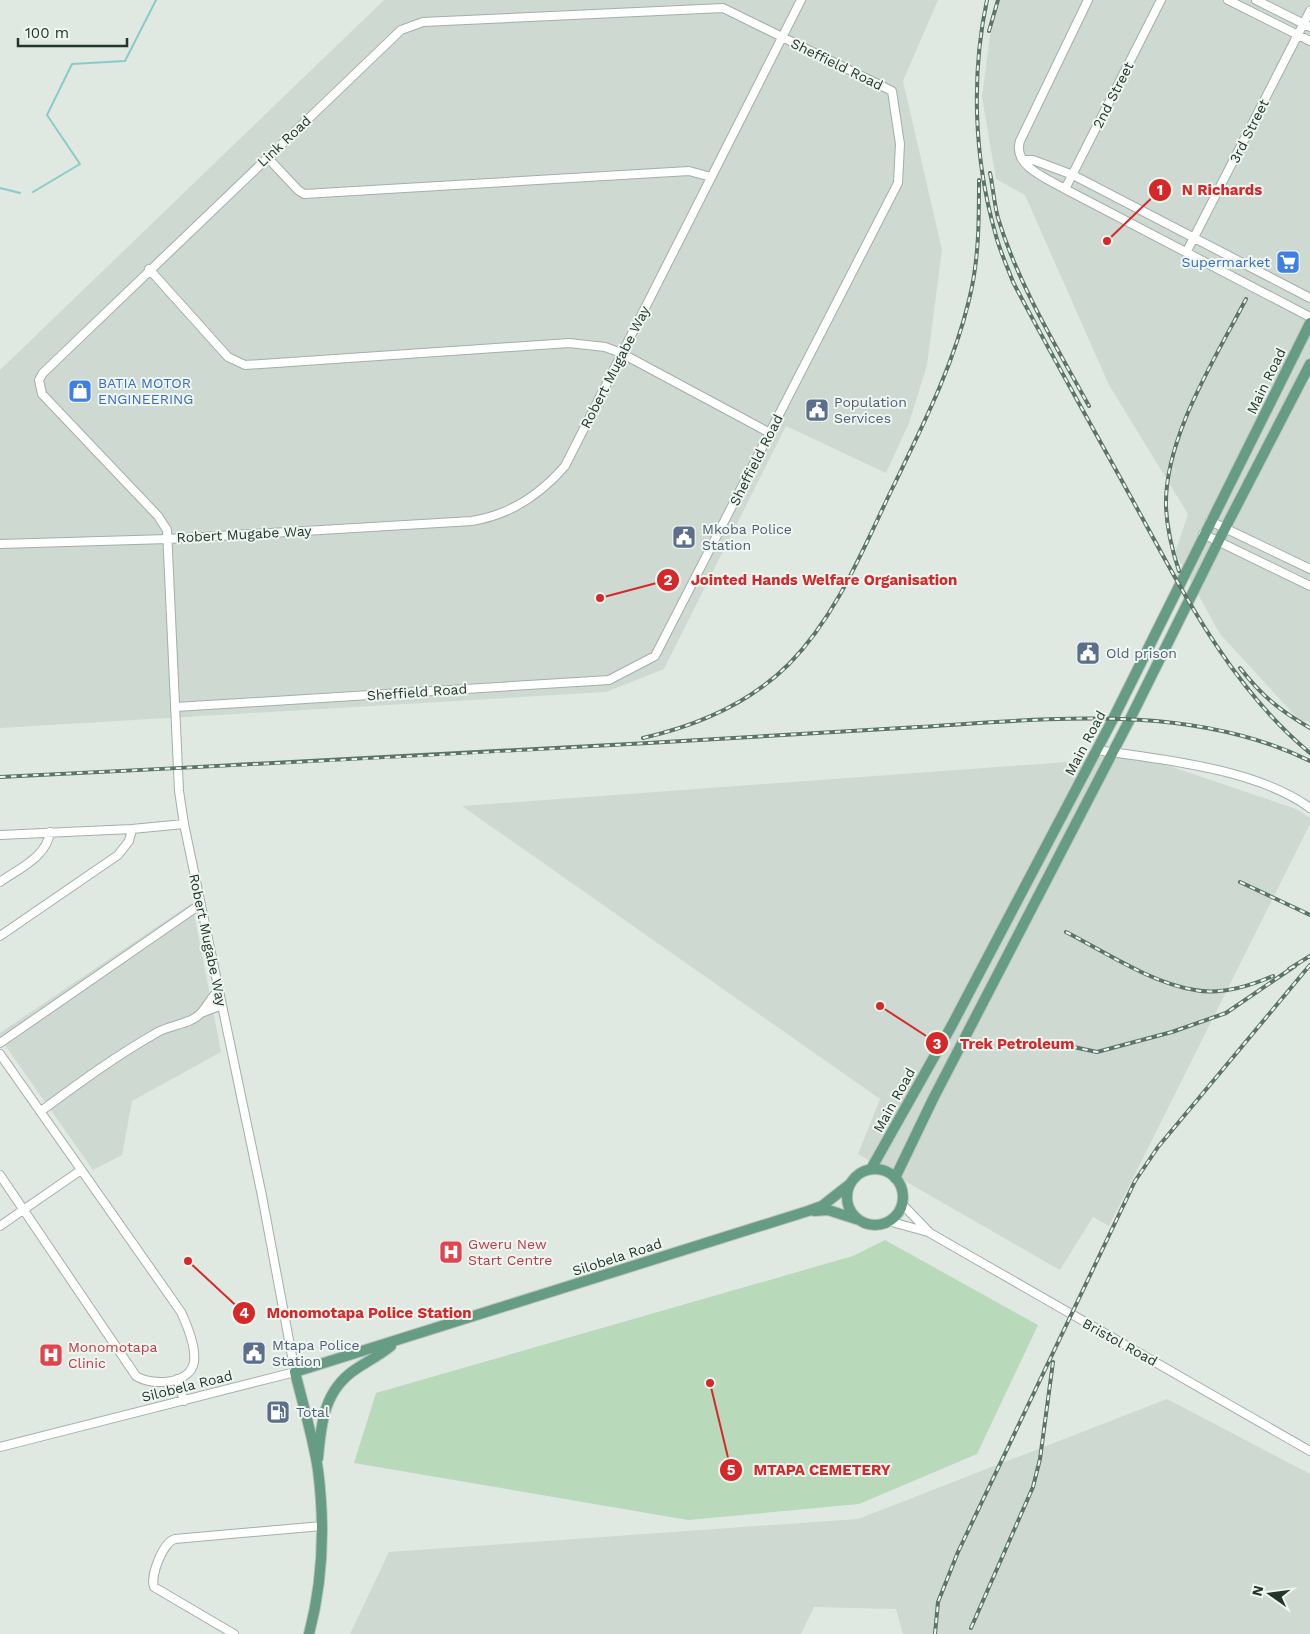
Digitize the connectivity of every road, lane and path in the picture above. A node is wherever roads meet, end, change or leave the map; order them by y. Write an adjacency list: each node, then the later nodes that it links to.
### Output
1 (801, 0): 9 (street, Robert Mugabe Way)
2 (1088, 0): 12 (street)
3 (1161, 0): 13 (street, 2nd Street)
4 (1228, 0): 8 (street)
5 (1256, 0): 7 (street)
6 (1310, 11): 7 (street, 3rd Street)
7 (1307, 25): 8 (street, 3rd Street)
8 (1298, 35): 10 (street); 16 (street, 3rd Street)
9 (782, 36): 11 (street, Link Road); 14 (street, Robert Mugabe Way); 25 (street, Sheffield Road)
10 (1310, 41)
11 (266, 157): 14 (street); 18 (street, Link Road)
12 (1023, 160): 13 (street); 15 (street)
13 (1073, 175): 15 (street, 2nd Street); 16 (street)
14 (711, 177): 22 (street, Robert Mugabe Way)
15 (1065, 189): 17 (street)
16 (1194, 239): 17 (street, 3rd Street); 19 (street)
17 (1187, 251): 20 (street)
18 (149, 269): 22 (street); 30 (street, Link Road)
19 (1310, 298)
20 (1310, 317)
21 (1310, 323): 24 (main road, Main Road)
22 (621, 353): 25 (street); 30 (street, Robert Mugabe Way)
23 (1310, 364): 26 (main road, Main Road)
24 (1258, 428): 26 (main road); 27 (main road, Main Road)
25 (770, 433): 35 (street, Sheffield Road)
26 (1272, 437): 28 (main road, Main Road)
27 (1210, 521): 28 (street); 29 (main road, Main Road)
28 (1225, 528): 31 (main road, Main Road); 33 (street)
29 (1204, 534): 31 (street); 36 (main road, Main Road)
30 (168, 538): 32 (street); 35 (street, Robert Mugabe Way)
31 (1218, 542): 34 (street); 37 (main road, Main Road)
32 (0, 544)
33 (1310, 569)
34 (1310, 586)
35 (176, 707): 39 (street, Robert Mugabe Way)
36 (1096, 750): 37 (street); 43 (main road, Main Road)
37 (1113, 752): 38 (street); 44 (main road, Main Road)
38 (1310, 808)
39 (184, 824): 40 (street); 46 (street, Robert Mugabe Way)
40 (132, 829): 41 (street); 47 (street)
41 (50, 832): 42 (street); 45 (street)
42 (0, 835)
43 (1038, 861): 44 (main road); 54 (main road, Main Road)
44 (1052, 868): 57 (main road, Main Road)
45 (0, 882)
46 (201, 904): 48 (street, Robert Mugabe Way); 51 (street)
47 (0, 936)
48 (219, 990): 49 (street, Robert Mugabe Way); 50 (street)
49 (222, 1005): 50 (street); 67 (street, Robert Mugabe Way)
50 (201, 1014): 53 (street)
51 (0, 1043)
52 (0, 1054): 53 (street)
53 (41, 1111): 55 (street)
54 (871, 1169): 57 (main road); 58 (main road)
55 (81, 1170): 60 (street); 68 (street)
56 (0, 1175): 60 (street)
57 (895, 1178): 59 (main road)
58 (850, 1184): 61 (main road, Silobela Road); 62 (main road)
59 (902, 1204): 63 (main road); 65 (street, Bristol Road)
60 (23, 1210): 64 (street); 68 (street)
61 (808, 1211): 62 (main road, Silobela Road); 66 (main road, Silobela Road)
62 (859, 1220): 63 (main road)
63 (888, 1221): 65 (street, Bristol Road)
64 (0, 1226)
65 (930, 1233): 71 (street, Bristol Road)
66 (396, 1342): 67 (main road, Silobela Road); 72 (main road)
67 (296, 1372): 69 (street, Silobela Road); 72 (main road)
68 (177, 1379): 69 (street)
69 (184, 1401): 70 (street, Silobela Road)
70 (0, 1446)
71 (1310, 1451)
72 (318, 1469): 73 (main road)
73 (322, 1526): 74 (street); 75 (main road)
74 (234, 1634)
75 (309, 1634)

